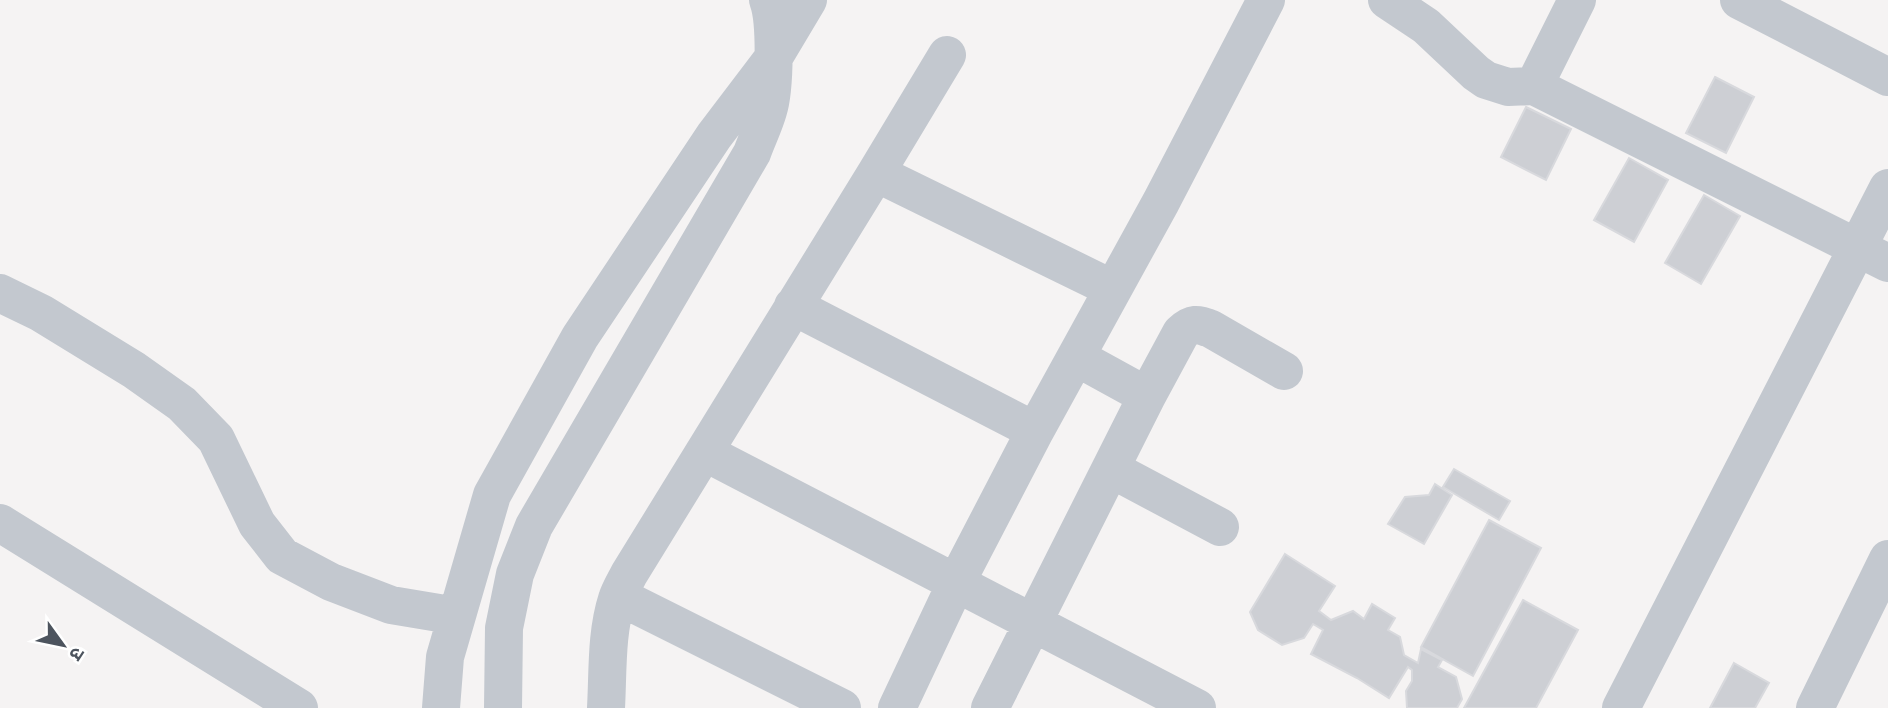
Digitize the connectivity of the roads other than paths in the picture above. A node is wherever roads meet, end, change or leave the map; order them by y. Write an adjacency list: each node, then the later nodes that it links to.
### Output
1 (768, 0): 8 (street)
2 (808, 0): 8 (street)
3 (1266, 0): 14 (street)
4 (1387, 0): 10 (street)
5 (1577, 0): 10 (street)
6 (1739, 0): 9 (street)
7 (947, 55): 11 (street)
8 (774, 57): 28 (street); 32 (street)
9 (1888, 77)
10 (1534, 86): 13 (street)
11 (877, 173): 14 (street); 16 (street)
12 (1888, 188): 13 (street)
13 (1873, 255): 38 (street)
14 (1113, 289): 17 (street)
15 (0, 293): 28 (street)
16 (793, 306): 20 (street); 21 (street)
17 (1076, 357): 19 (street); 20 (street)
18 (1284, 371): 19 (street)
19 (1147, 396): 22 (street)
20 (1035, 431): 26 (street)
21 (704, 452): 26 (street); 27 (street)
22 (1111, 470): 24 (street); 29 (street)
23 (0, 523): 30 (street)
24 (1220, 527)
25 (1888, 559): 39 (street)
26 (956, 583): 29 (street); 35 (street)
27 (618, 596): 33 (street); 34 (street)
28 (457, 616): 31 (street)
29 (1032, 622): 36 (street); 37 (street)
30 (299, 708)
31 (441, 708)
32 (503, 708)
33 (606, 708)
34 (842, 708)
35 (897, 708)
36 (989, 708)
37 (1197, 708)
38 (1620, 708)
39 (1815, 708)

